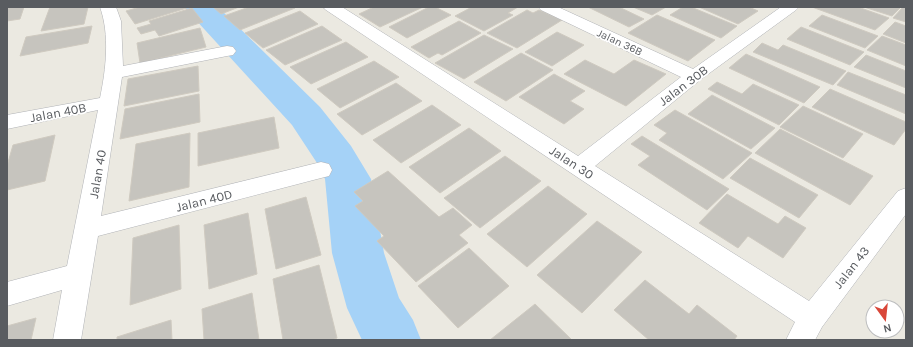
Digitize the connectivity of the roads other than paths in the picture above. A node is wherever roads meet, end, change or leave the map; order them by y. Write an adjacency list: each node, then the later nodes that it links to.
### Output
1 (108, 7): 6 (street, Jalan 40)
2 (331, 7): 10 (street, Jalan 30)
3 (548, 7): 7 (street, Jalan 36B)
4 (791, 7): 7 (street, Jalan 30B)
5 (227, 51): 6 (street)
6 (114, 73): 8 (street, Jalan 40)
7 (694, 76): 10 (street, Jalan 30B)
8 (109, 102): 9 (street, Jalan 40B); 13 (street, Jalan 40)
9 (7, 122)
10 (579, 167): 16 (street, Jalan 30)
11 (321, 170): 13 (street, Jalan 40D)
12 (906, 197): 16 (street, Jalan 43)
13 (88, 229): 14 (street, Jalan 40)
14 (79, 274): 15 (street); 17 (street, Jalan 40)
15 (7, 294)
16 (812, 318): 18 (street, Jalan 43)
17 (67, 340)
18 (800, 340)

